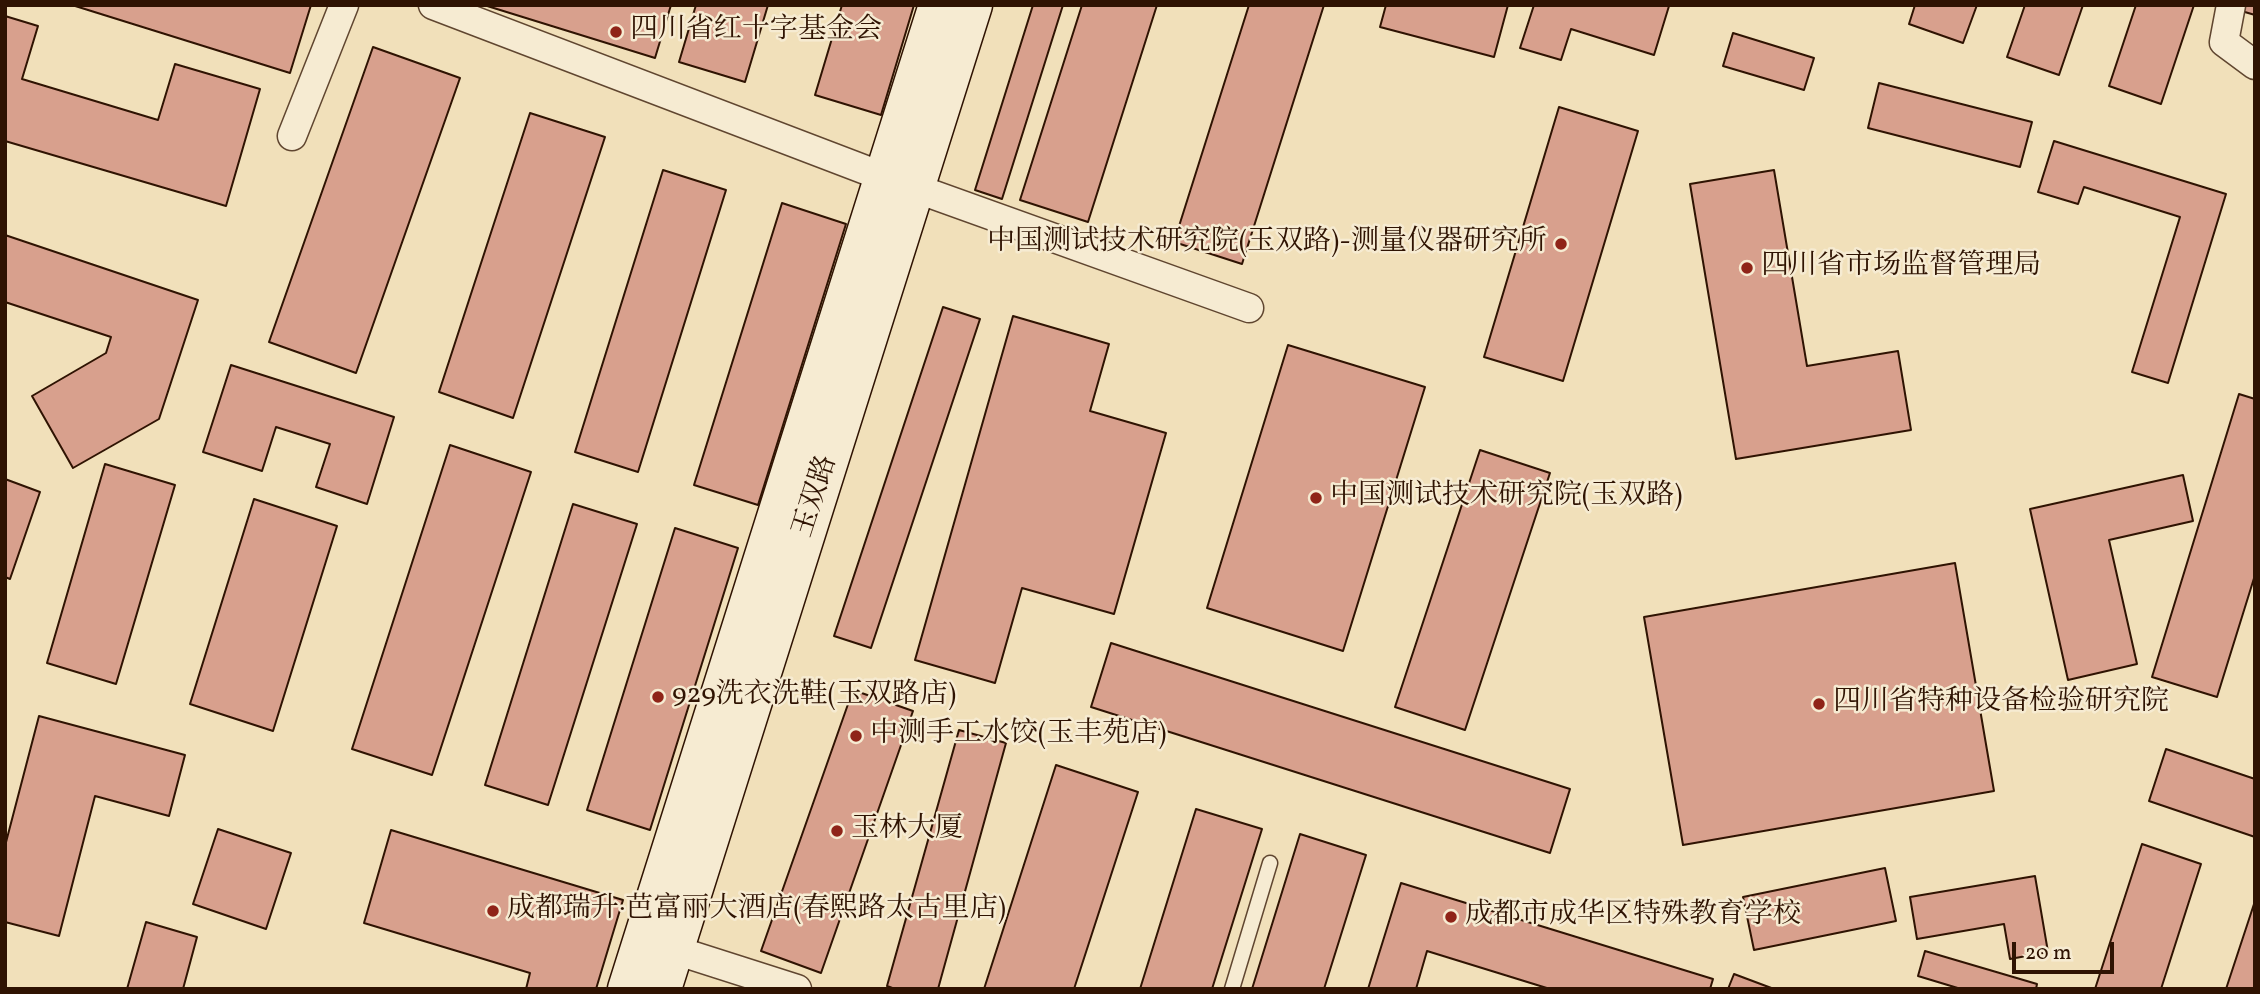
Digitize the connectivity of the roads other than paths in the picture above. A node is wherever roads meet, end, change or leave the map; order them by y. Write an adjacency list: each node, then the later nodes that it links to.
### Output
1 (344, 5): 7 (street)
2 (433, 5): 8 (street)
3 (938, 5): 8 (main road, 玉双路)
4 (973, 5): 8 (main road, 玉双路)
5 (2231, 5): 6 (street)
6 (2255, 65)
7 (292, 136)
8 (900, 182): 9 (street); 11 (main road, 玉双路)
9 (1249, 308)
10 (1270, 863): 15 (lane)
11 (657, 945): 12 (main road, 玉双路); 13 (main road, 玉双路); 14 (street)
12 (627, 989)
13 (662, 989)
14 (797, 989)
15 (1232, 989)

